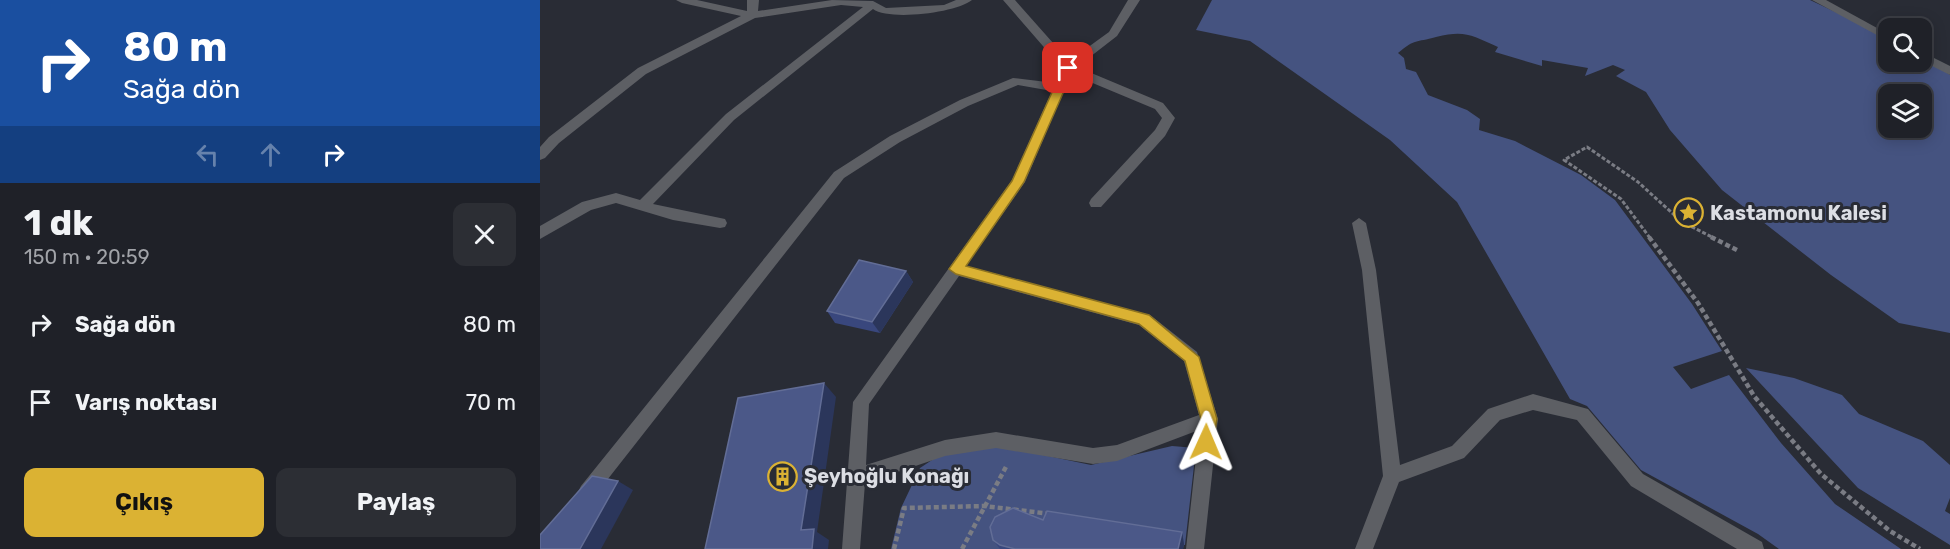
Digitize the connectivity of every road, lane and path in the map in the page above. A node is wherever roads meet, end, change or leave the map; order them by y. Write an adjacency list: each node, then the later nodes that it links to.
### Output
1 (682, 0): 10 (street)
2 (753, 0): 10 (street)
3 (890, 0): 9 (street)
4 (966, 0): 9 (street)
5 (1009, 0): 13 (street)
6 (1134, 0): 13 (street)
7 (1818, 0): 11 (street)
8 (873, 4): 9 (street); 10 (street); 18 (street)
9 (884, 12)
10 (752, 15): 16 (street)
11 (1878, 33)
12 (1932, 61): 14 (street)
13 (1068, 68): 15 (street); 17 (street)
14 (1950, 71)
15 (1059, 88): 23 (street); 28 (street)
16 (540, 155)
17 (1096, 203)
18 (642, 206): 19 (street); 21 (street)
19 (720, 223)
20 (1359, 223): 26 (street)
21 (540, 233)
22 (1739, 251): 37 (path)
23 (956, 269): 24 (street); 27 (street)
24 (1209, 419): 25 (street); 34 (street)
25 (1019, 441): 27 (street); 29 (path)
26 (1392, 476): 35 (street); 36 (street)
27 (856, 477): 31 (street)
28 (579, 501)
29 (984, 507): 30 (path); 32 (path); 33 (path)
30 (1054, 514)
31 (851, 549)
32 (894, 549)
33 (962, 549)
34 (1195, 549)
35 (1364, 549)
36 (1755, 549)
37 (1920, 549)

